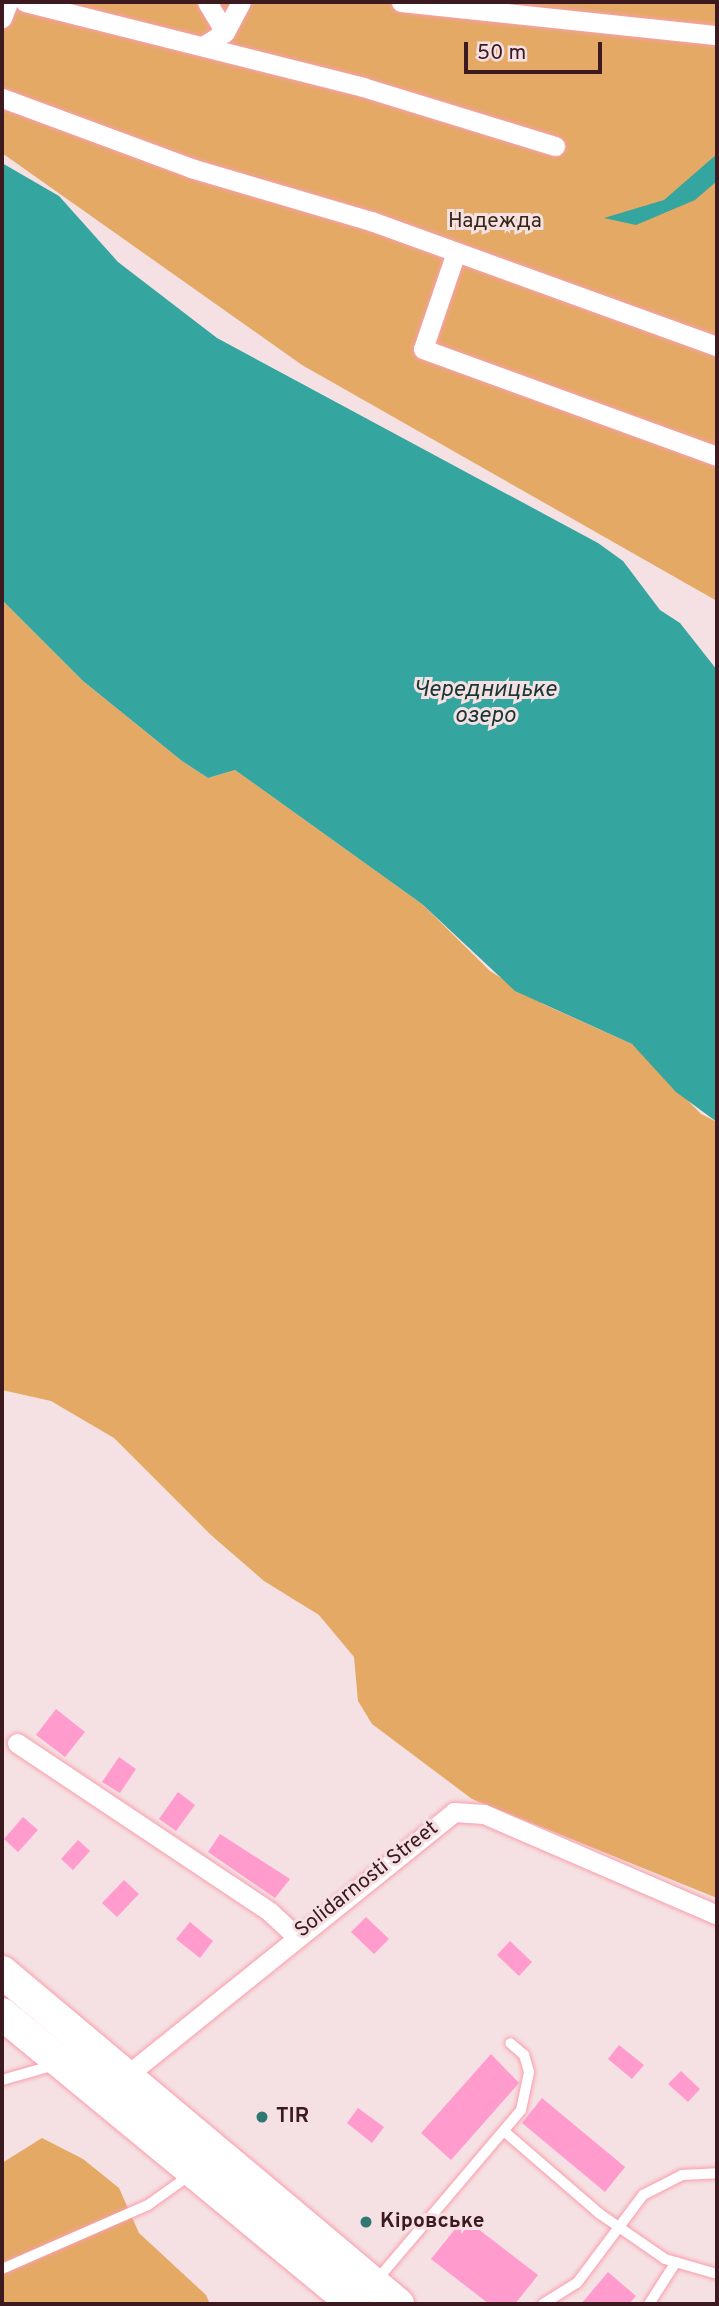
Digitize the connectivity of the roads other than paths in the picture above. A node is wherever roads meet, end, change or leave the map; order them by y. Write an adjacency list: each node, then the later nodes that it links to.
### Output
1 (8, 2): 6 (street)
2 (25, 2): 9 (street)
3 (207, 2): 7 (street)
4 (241, 2): 7 (street)
5 (401, 2): 8 (street)
6 (2, 18)
7 (225, 32): 9 (street)
8 (717, 35)
9 (206, 44): 11 (street)
10 (2, 98): 12 (street)
11 (555, 146)
12 (456, 252): 13 (street); 14 (street)
13 (717, 346)
14 (717, 456)
15 (17, 1743): 17 (street)
16 (717, 1915): 17 (street, Solidarnosti Street)
17 (296, 1936): 22 (street, Solidarnosti Street)
18 (2, 1972): 22 (main road)
19 (2, 2014): 21 (main road)
20 (510, 2043): 24 (lane)
21 (60, 2063): 23 (lane); 25 (main road)
22 (126, 2076): 31 (main road)
23 (2, 2080)
24 (505, 2132): 27 (lane); 31 (lane)
25 (193, 2173): 29 (lane); 31 (main road)
26 (717, 2173): 27 (lane)
27 (620, 2228): 28 (lane); 33 (lane)
28 (676, 2262): 30 (lane); 34 (lane)
29 (2, 2269)
30 (717, 2274)
31 (363, 2294): 32 (main road)
32 (398, 2304)
33 (543, 2304)
34 (649, 2304)

